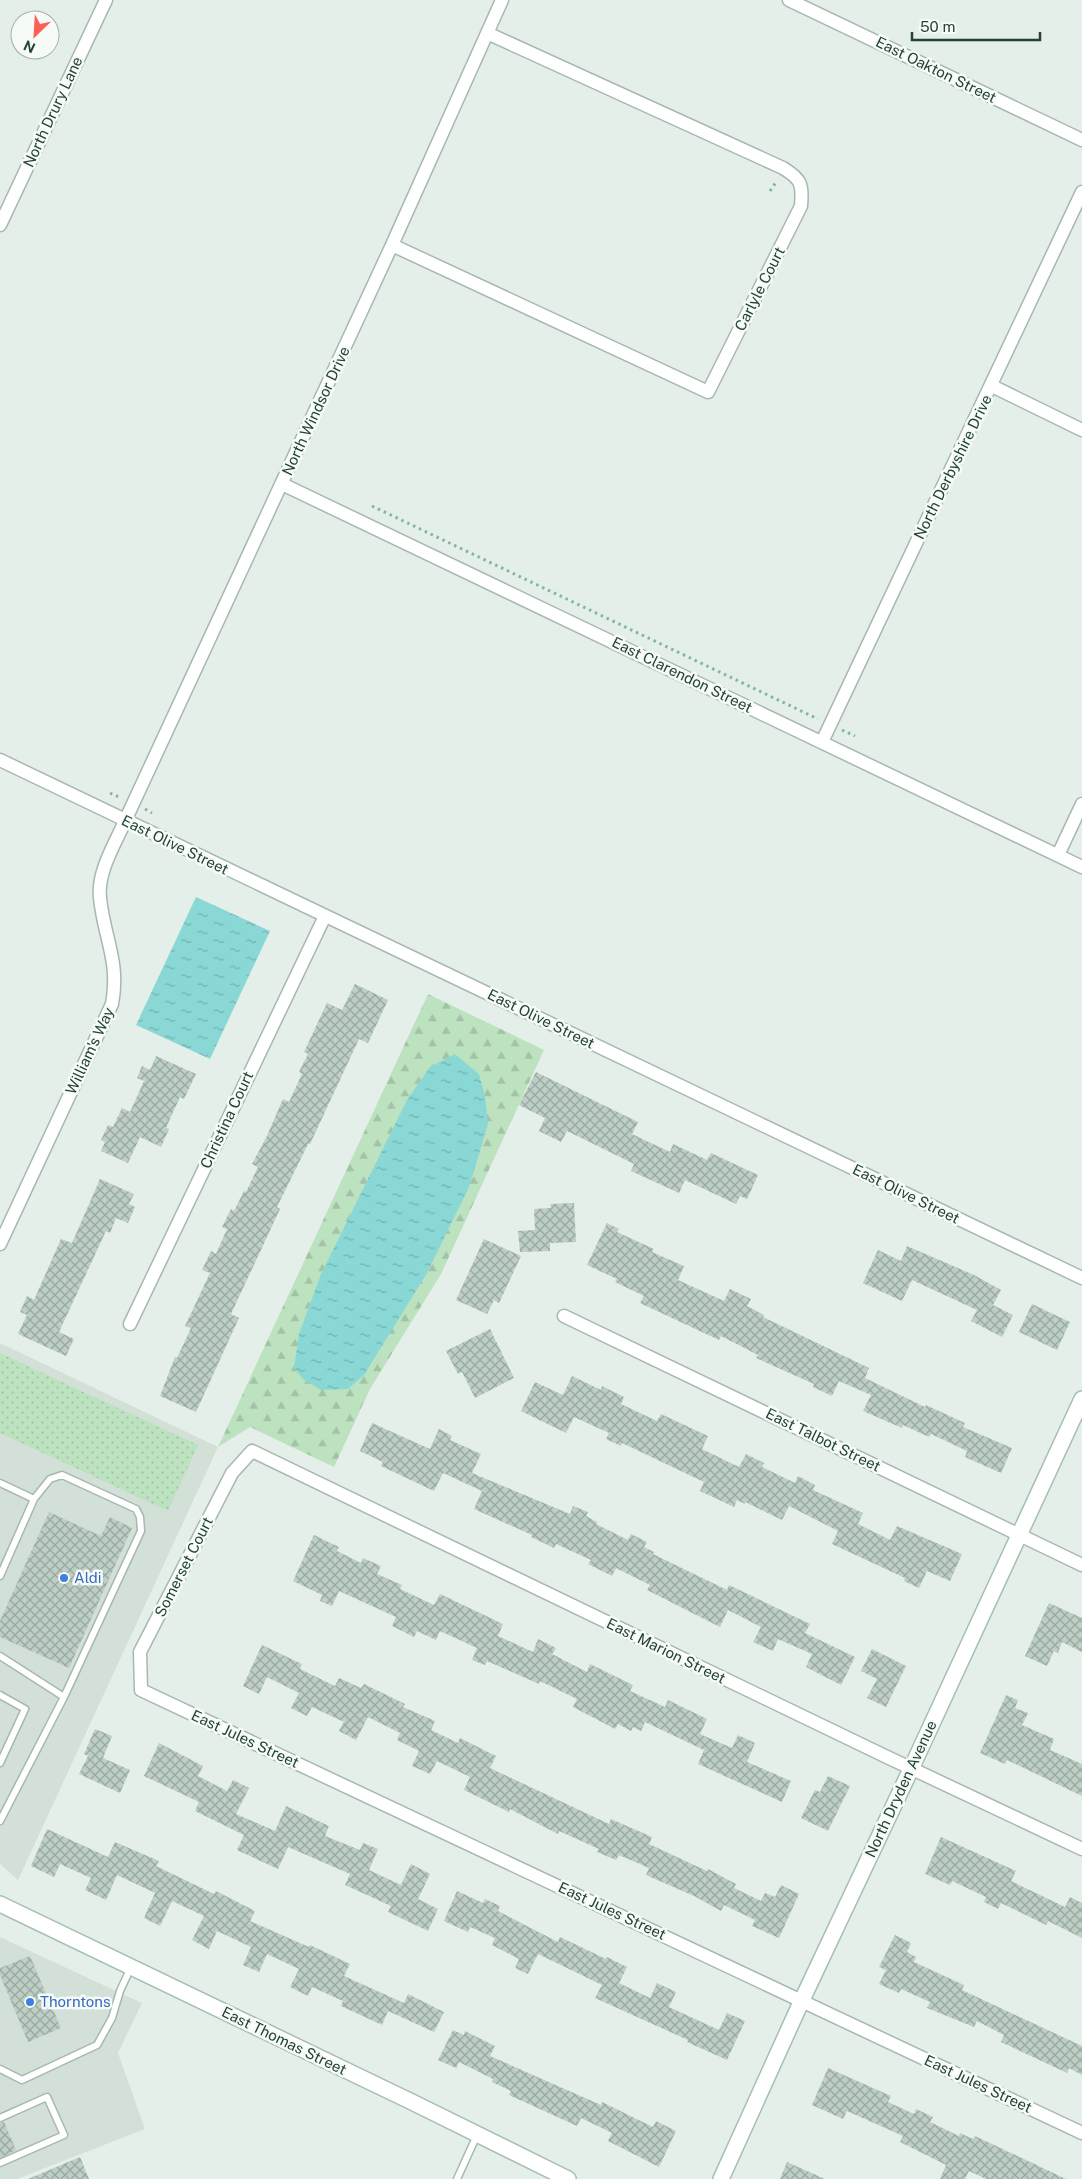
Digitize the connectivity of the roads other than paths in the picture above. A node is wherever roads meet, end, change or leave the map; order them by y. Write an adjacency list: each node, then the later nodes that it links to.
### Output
1 (106, 0): 7 (street, North Drury Lane)
2 (502, 0): 4 (street, North Windsor Drive)
3 (789, 0): 5 (street, East Oakton Street)
4 (487, 33): 8 (street, North Windsor Drive); 8 (street, Carlyle Court)
5 (1082, 140)
6 (1082, 192): 9 (street, North Derbyshire Drive)
7 (0, 225)
8 (392, 245): 11 (street, North Windsor Drive)
9 (992, 386): 10 (street); 12 (street, North Derbyshire Drive)
10 (1082, 430)
11 (282, 484): 12 (street, East Clarendon Street); 15 (street, North Windsor Drive)
12 (822, 742): 16 (street, East Clarendon Street)
13 (0, 760): 15 (street, East Olive Street)
14 (1082, 804): 16 (street)
15 (125, 821): 18 (street, East Olive Street); 19 (street, William's Way)
16 (1058, 855): 17 (street, East Clarendon Street)
17 (1082, 867)
18 (325, 916): 20 (street, East Olive Street); 22 (street, Christina Court)
19 (0, 1244)
20 (1082, 1278)
21 (564, 1316): 27 (street, East Talbot Street)
22 (130, 1324)
23 (1082, 1399): 27 (street, North Dryden Avenue)
24 (252, 1451): 31 (street, Somerset Court); 35 (street, East Marion Street)
25 (0, 1484): 26 (lane)
26 (34, 1499): 29 (lane); 33 (lane)
27 (1019, 1535): 28 (street, East Talbot Street); 35 (street, North Dryden Avenue)
28 (1082, 1565)
29 (0, 1576)
30 (0, 1656): 33 (lane)
31 (141, 1690): 40 (street, East Jules Street)
32 (0, 1696): 34 (lane)
33 (64, 1697): 36 (lane)
34 (0, 1763)
35 (912, 1769): 37 (street, East Marion Street); 40 (street, North Dryden Avenue)
36 (0, 1820)
37 (1082, 1849)
38 (0, 1904): 39 (street, East Thomas Street)
39 (131, 1967): 41 (lane); 44 (street, East Thomas Street)
40 (802, 2000): 43 (street, East Jules Street); 48 (street, North Dryden Avenue)
41 (0, 2068)
42 (0, 2118): 45 (lane)
43 (1082, 2133)
44 (478, 2134): 46 (lane); 47 (street, East Thomas Street)
45 (0, 2163)
46 (457, 2179)
47 (568, 2179)
48 (721, 2179)

